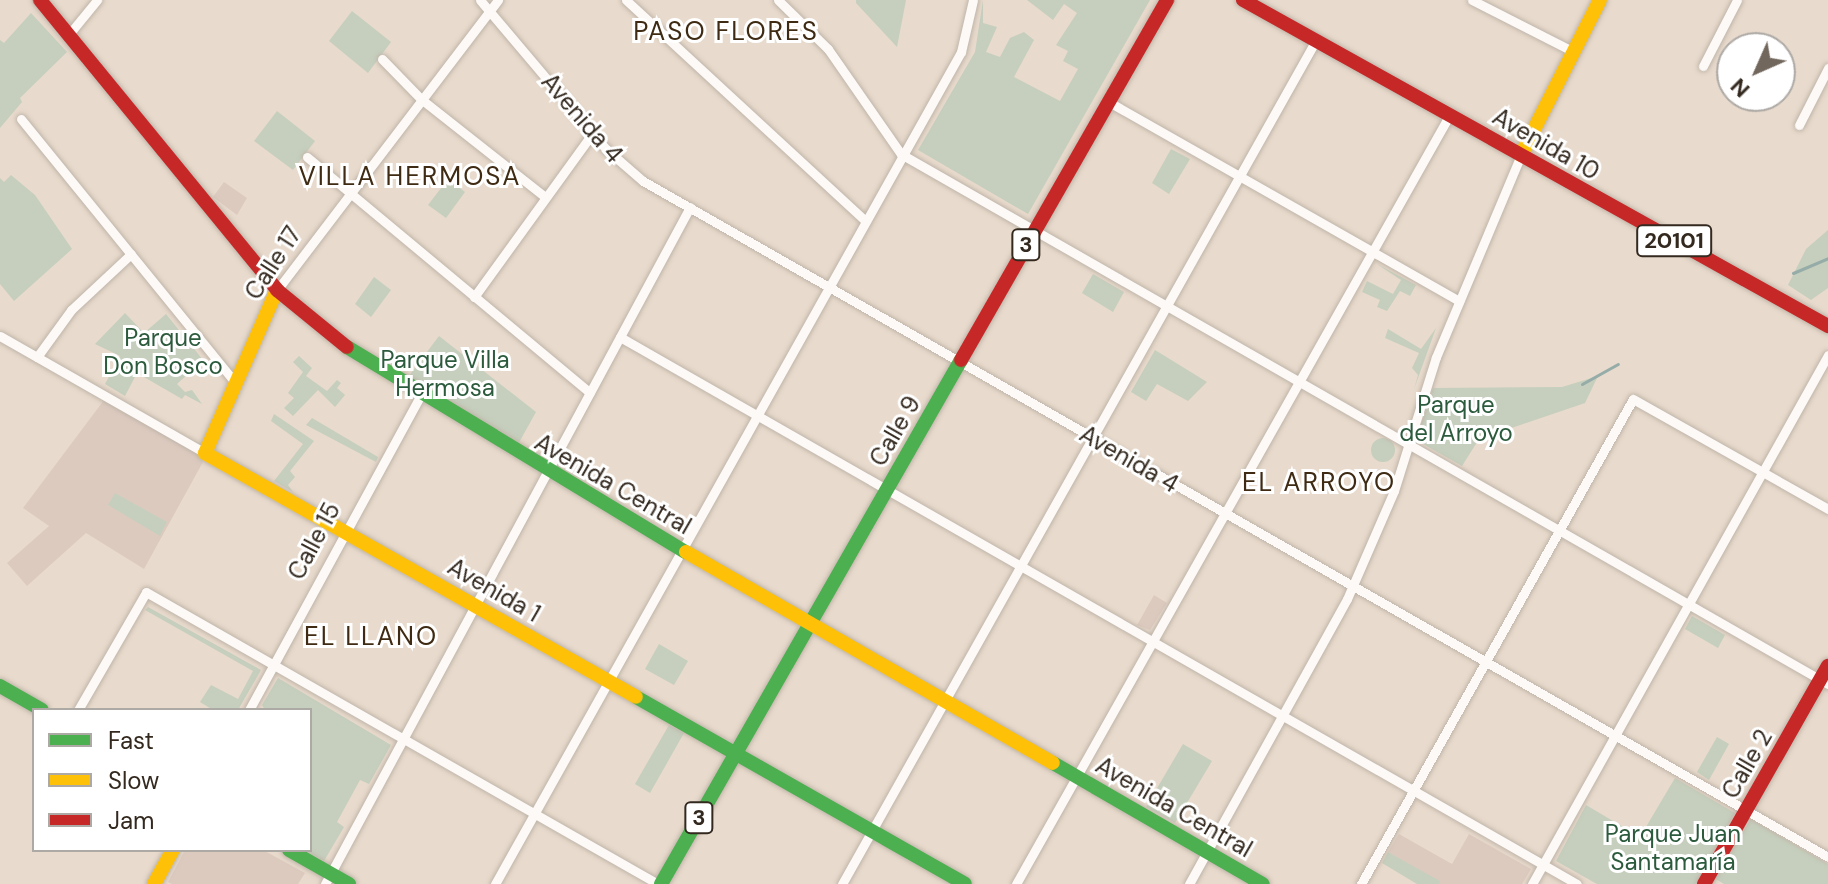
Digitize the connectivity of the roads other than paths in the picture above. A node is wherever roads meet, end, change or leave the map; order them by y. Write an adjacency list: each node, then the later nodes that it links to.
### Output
1 (40, 0): 14 (main road, Avenida Central)
2 (97, 0): 14 (street)
3 (480, 0): 13 (street, Avenida 4)
4 (498, 0): 13 (street, Calle 17)
5 (626, 0): 33 (street)
6 (778, 0): 26 (street)
7 (973, 0): 26 (street)
8 (1167, 0): 21 (main road, Calle 9 / 3)
9 (1243, 0): 15 (main road, Avenida 10)
10 (1472, 0): 16 (street)
11 (1600, 0): 16 (main road)
12 (1737, 0): 18 (street)
13 (488, 9): 20 (street, Calle 17); 25 (street, Avenida 4)
14 (70, 33): 38 (main road, Avenida Central)
15 (1316, 40): 22 (main road, Avenida 10); 29 (street)
16 (1574, 52): 27 (main road)
17 (382, 59): 20 (street)
18 (1703, 66)
19 (1828, 68): 24 (street)
20 (421, 99): 30 (street, Calle 17); 31 (street)
21 (1109, 102): 29 (street); 34 (main road, Calle 9 / 3)
22 (1450, 114): 27 (main road, Avenida 10); 35 (street)
23 (21, 119): 36 (street)
24 (1799, 125)
25 (592, 134): 31 (street); 32 (street, Avenida 4)
26 (901, 154): 33 (street); 34 (street)
27 (1521, 155): 40 (street); 42 (main road, Avenida 10 / 20101)
28 (307, 157): 30 (street)
29 (1241, 177): 35 (street); 41 (street)
30 (349, 193): 38 (street, Calle 17); 39 (street)
31 (544, 196): 39 (street)
32 (690, 207): 37 (street, Avenida 4); 44 (street)
33 (863, 219): 37 (street)
34 (1035, 230): 41 (street); 47 (main road, Calle 9 / 3)
35 (1374, 251): 40 (street); 49 (street)
36 (131, 254): 46 (street); 48 (street)
37 (826, 285): 47 (street, Avenida 4); 52 (street)
38 (277, 290): 48 (main road, Calle 17); 51 (main road, Avenida Central)
39 (474, 297): 50 (street)
40 (1460, 301): 54 (street)
41 (1167, 308): 49 (street); 53 (street)
42 (1828, 326)
43 (0, 336): 46 (street, Avenida 1)
44 (620, 337): 50 (street); 52 (street)
45 (1828, 355): 56 (street)
46 (37, 357): 55 (street, Avenida 1)
47 (960, 362): 53 (street, Avenida 4); 58 (main road, Calle 9 / 3)
48 (233, 380): 55 (main road, Calle 17)
49 (1300, 382): 54 (street); 60 (street)
50 (590, 393): 57 (street)
51 (421, 395): 57 (main road, Avenida Central); 61 (street, Calle 15)
52 (754, 414): 58 (street); 63 (street)
53 (1094, 438): 60 (street, Avenida 4); 64 (street)
54 (1408, 444): 62 (street); 65 (street)
55 (205, 453): 61 (main road, Avenida 1)
56 (1763, 471): 59 (street); 62 (street); 66 (street)
57 (549, 473): 63 (main road, Avenida Central); 67 (street)
58 (886, 491): 64 (street); 68 (main road, Calle 9 / 3)
59 (1828, 509)
60 (1226, 513): 65 (street, Avenida 4); 69 (street)
61 (345, 530): 67 (main road, Avenida 1); 71 (street, Calle 15)
62 (1560, 531): 66 (street); 70 (street)
63 (681, 549): 68 (main road, Avenida Central); 73 (street)
64 (1022, 567): 69 (street); 75 (street)
65 (1353, 586): 70 (street, Avenida 4); 79 (street)
66 (1688, 604): 72 (street); 80 (street)
67 (478, 606): 73 (main road, Avenida 1); 81 (street)
68 (810, 623): 75 (main road, Avenida Central); 82 (main road, Calle 9 / 3)
69 (1153, 642): 79 (street); 83 (street)
70 (1485, 662): 80 (street, Avenida 4); 84 (street)
71 (274, 665): 77 (street); 78 (street, Calle 15); 81 (street)
72 (1826, 676): 85 (main road, Calle 2)
73 (610, 682): 82 (main road, Avenida 1); 86 (street)
74 (0, 686): 76 (main road)
75 (945, 701): 83 (main road, Avenida Central); 87 (street)
76 (38, 708)
77 (79, 708)
78 (250, 708)
79 (1285, 718): 84 (street); 90 (street)
80 (1615, 735): 85 (street, Avenida 4); 92 (street)
81 (405, 740): 86 (street); 93 (street)
82 (736, 753): 87 (main road, Avenida 1); 97 (main road, Calle 9 / 3)
83 (1077, 776): 90 (main road, Avenida Central); 100 (street)
84 (1413, 791): 92 (street); 103 (street)
85 (1747, 810): 91 (street, Avenida 4); 106 (main road, Calle 2)
86 (535, 813): 96 (street); 97 (street)
87 (872, 831): 98 (street); 99 (main road, Avenida 1)
88 (172, 852): 94 (main road)
89 (292, 852): 93 (main road)
90 (1208, 852): 101 (street); 102 (main road, Avenida Central)
91 (1828, 857)
92 (1542, 865): 104 (street); 105 (street)
93 (328, 879): 95 (main road)
94 (154, 884)
95 (349, 884)
96 (495, 884)
97 (660, 884)
98 (842, 884)
99 (965, 884)
100 (1016, 884)
101 (1189, 884)
102 (1263, 884)
103 (1361, 884)
104 (1532, 884)
105 (1577, 884)
106 (1704, 884)

